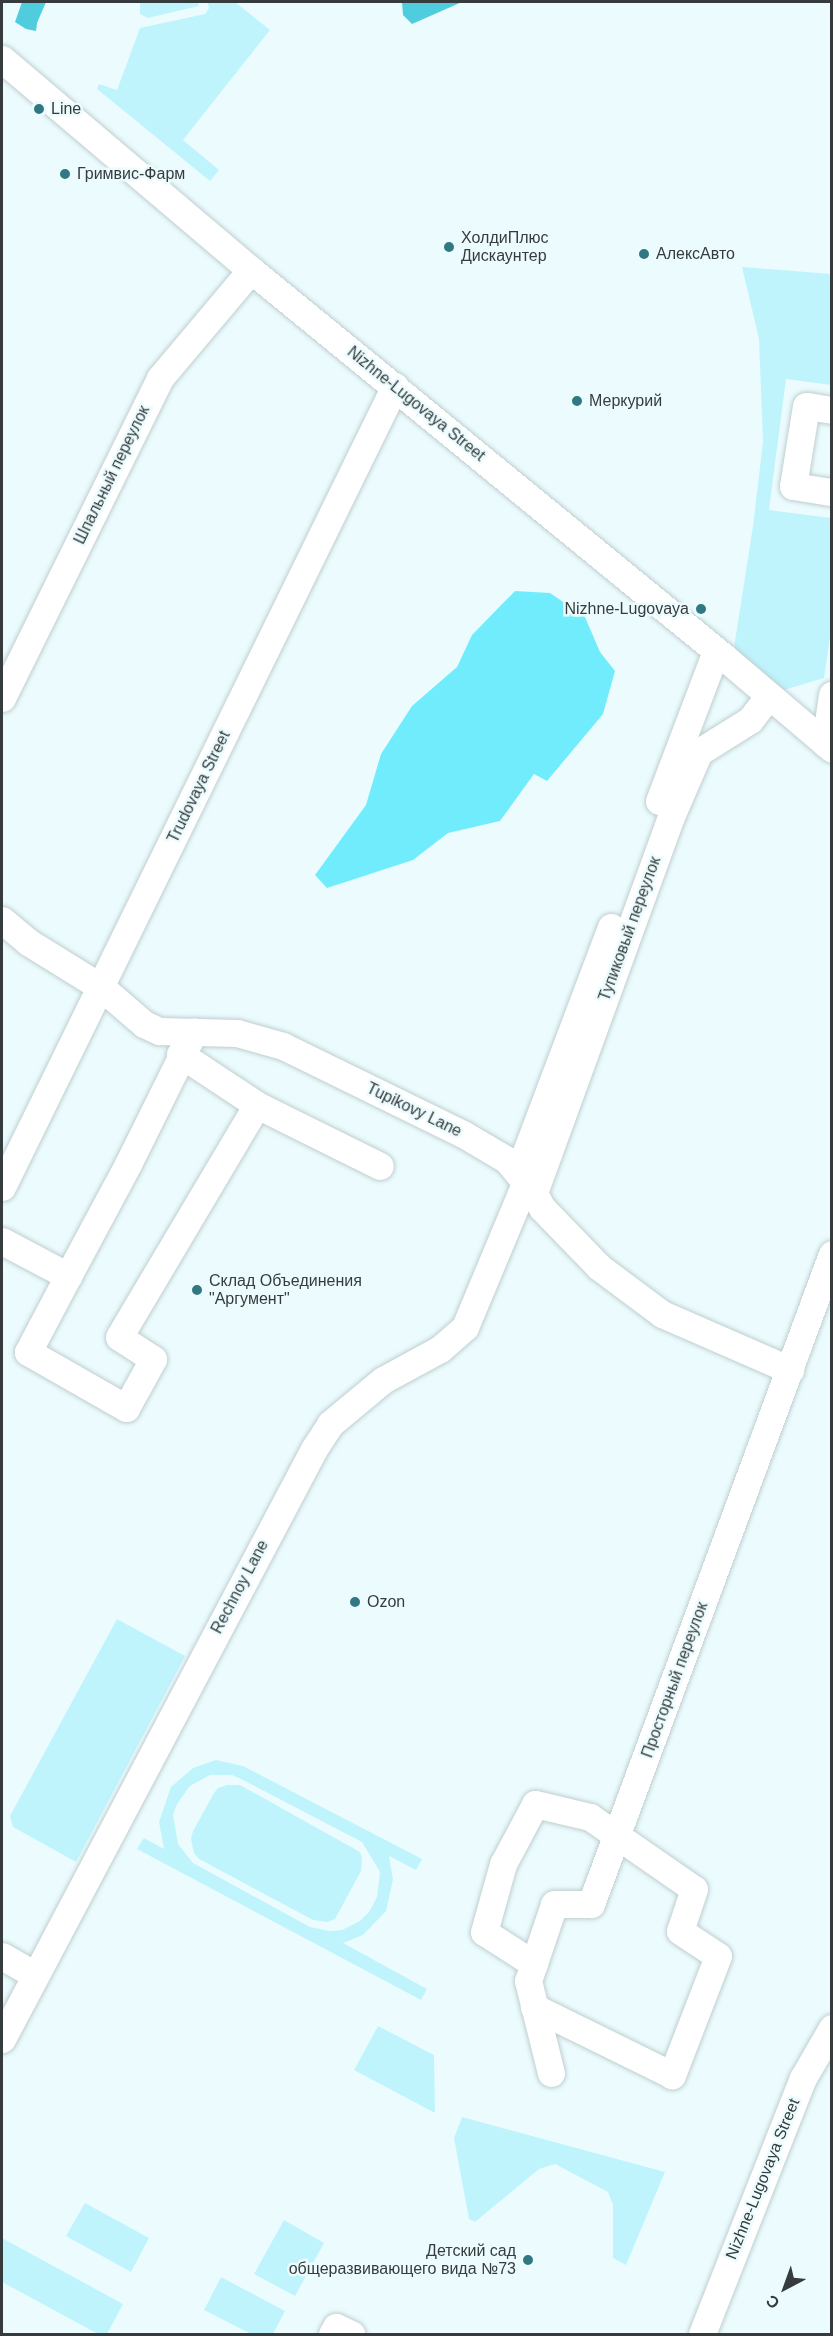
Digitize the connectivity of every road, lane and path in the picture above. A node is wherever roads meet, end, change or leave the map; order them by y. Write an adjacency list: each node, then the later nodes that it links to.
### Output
1 (2, 59): 2 (street, Nizhne-Lugovaya Street)
2 (251, 270): 3 (street, Nizhne-Lugovaya Street); 9 (street, Шпальный переулок)
3 (395, 386): 6 (street, Nizhne-Lugovaya Street); 12 (street, Trudovaya Street)
4 (831, 410): 5 (street)
5 (831, 492)
6 (716, 651): 8 (street, Nizhne-Lugovaya Street); 17 (street, Тупиковый переулок)
7 (831, 695): 10 (street)
8 (769, 696): 10 (street, Nizhne-Lugovaya Street); 17 (street, Тупиковый переулок)
9 (2, 698)
10 (828, 746)
11 (2, 920): 12 (street, Tupikovy Lane)
12 (101, 987): 13 (street, Tupikovy Lane); 18 (street, Trudovaya Street)
13 (194, 1031): 14 (street); 17 (street, Tupikovy Lane)
14 (180, 1054): 15 (street); 21 (street)
15 (256, 1105): 16 (street); 21 (street)
16 (380, 1166)
17 (526, 1182): 22 (street, Tupikovy Lane); 26 (street, Rechnoy Lane)
18 (2, 1187)
19 (2, 1241): 21 (street)
20 (831, 1254): 22 (street, Просторный переулок)
21 (68, 1276)
22 (790, 1370): 23 (street, Просторный переулок)
23 (617, 1834): 25 (street, Просторный переулок); 25 (street); 27 (street)
24 (2, 1956): 26 (street)
25 (534, 1964): 27 (street, Просторный переулок)
26 (35, 1975): 29 (street, Rechnoy Lane)
27 (534, 2007): 30 (street, Просторный переулок)
28 (831, 2028): 33 (street, Nizhne-Lugovaya Street)
29 (2, 2039)
30 (550, 2073)
31 (332, 2334): 32 (street)
32 (351, 2334)
33 (702, 2334)

